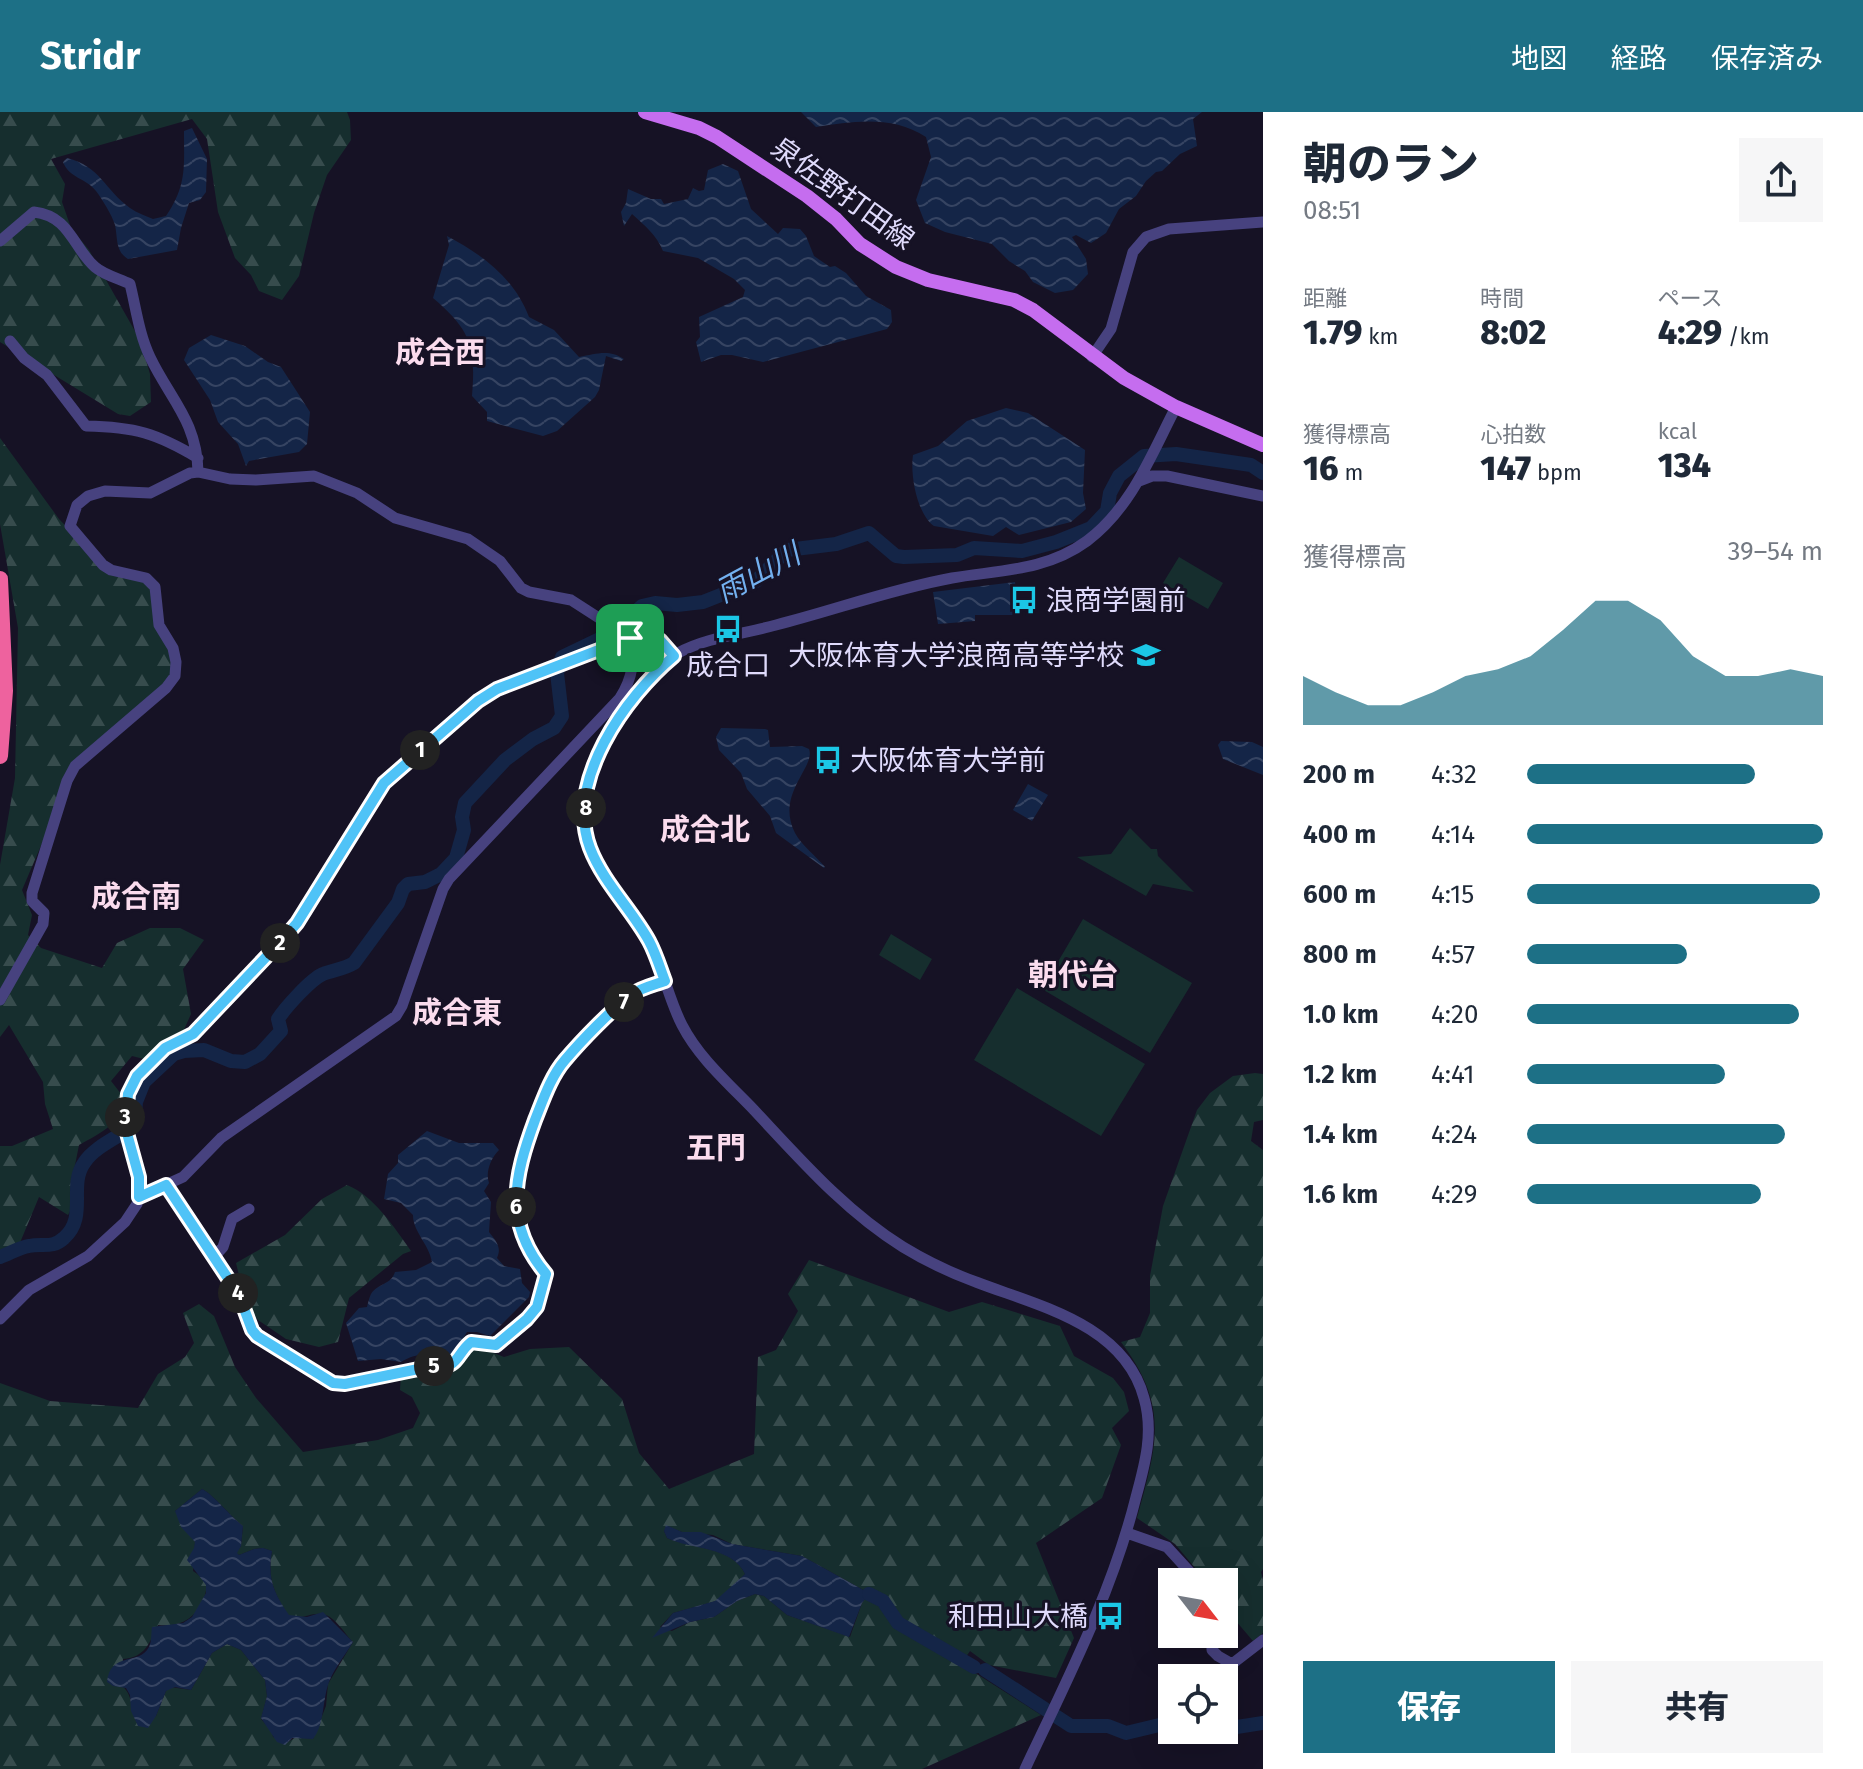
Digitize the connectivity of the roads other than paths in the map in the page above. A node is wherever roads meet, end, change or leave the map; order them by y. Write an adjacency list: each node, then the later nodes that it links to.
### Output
1 (645, 112): 5 (main road, 泉佐野打田線)
2 (1263, 222): 5 (street)
3 (0, 241): 8 (street)
4 (10, 341): 8 (street)
5 (1092, 357): 6 (main road, 泉佐野打田線)
6 (1172, 413): 7 (main road, 泉佐野打田線); 10 (street)
7 (1263, 445)
8 (198, 458): 9 (street)
9 (198, 472): 13 (street); 17 (street)
10 (1139, 481): 11 (street); 14 (street)
11 (1263, 496)
12 (0, 579): 15 (highway)
13 (630, 638): 14 (street); 18 (street); 19 (street)
14 (674, 656): 16 (street)
15 (0, 756)
16 (665, 981): 21 (street); 23 (street)
17 (0, 1000)
18 (166, 1185): 19 (street); 21 (street)
19 (139, 1197): 22 (street)
20 (249, 1209): 21 (street)
21 (213, 1258)
22 (0, 1319)
23 (1127, 1533): 24 (street); 27 (street)
24 (1186, 1568)
25 (1263, 1640): 26 (street)
26 (1212, 1648)
27 (1025, 1769)

